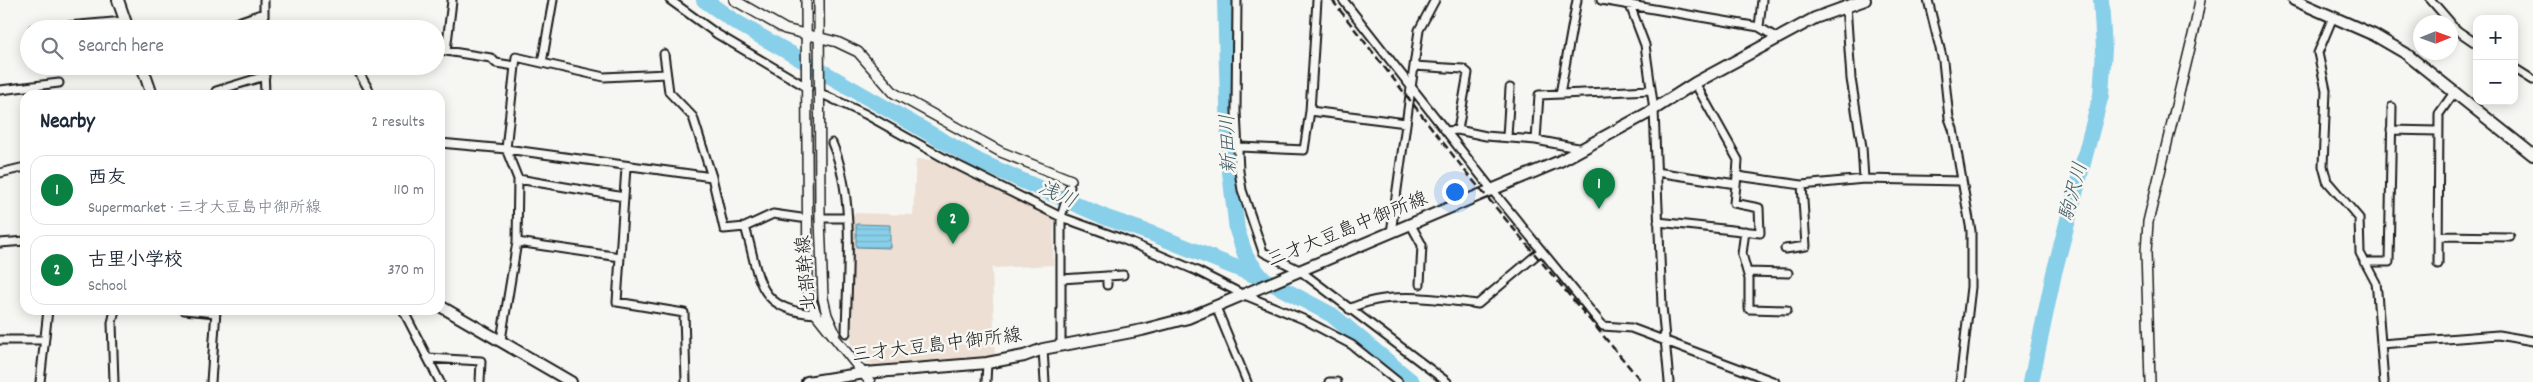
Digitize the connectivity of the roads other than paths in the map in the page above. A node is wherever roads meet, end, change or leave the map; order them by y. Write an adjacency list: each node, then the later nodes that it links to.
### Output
1 (118, 0): 27 (main road)
2 (264, 0): 24 (street)
3 (553, 0): 37 (street)
4 (670, 0): 48 (street)
5 (734, 0): 32 (street)
6 (806, 0): 32 (street)
7 (818, 0): 33 (street)
8 (1237, 0): 72 (street)
9 (1317, 0): 62 (street)
10 (1343, 0): 49 (street)
11 (1435, 0): 39 (street)
12 (1577, 0): 59 (street)
13 (1601, 0): 21 (street)
14 (1762, 0): 30 (street)
15 (1866, 0): 23 (main road, 三才大豆島中御所線)
16 (1928, 0): 84 (street)
17 (2200, 0): 158 (street)
18 (2294, 0): 22 (main road)
19 (2431, 0): 25 (street)
20 (452, 1): 38 (street)
21 (1628, 2): 30 (street); 57 (street)
22 (2319, 4): 26 (main road)
23 (1846, 6): 34 (main road, 三才大豆島中御所線); 82 (street)
24 (264, 13): 28 (street); 29 (street)
25 (2443, 15)
26 (2333, 17): 58 (main road); 106 (street)
27 (125, 20)
28 (244, 20)
29 (264, 20)
30 (1760, 27): 34 (street)
31 (2458, 31): 35 (street)
32 (806, 34): 33 (street); 48 (street, 北部幹線)
33 (818, 36): 56 (street, 北部幹線); 85 (street)
34 (1777, 38): 46 (main road, 三才大豆島中御所線)
35 (2473, 41)
36 (664, 54): 41 (street)
37 (542, 63): 38 (street); 41 (street)
38 (515, 66): 73 (street)
39 (1414, 66): 49 (street); 64 (street)
40 (2518, 71): 45 (street)
41 (666, 74): 80 (street)
42 (145, 75): 52 (main road)
43 (360, 75): 55 (street)
44 (265, 76): 53 (street); 54 (street)
45 (2533, 80)
46 (1695, 83): 61 (main road, 三才大豆島中御所線); 83 (street)
47 (58, 84): 51 (street)
48 (808, 88): 92 (street, 北部幹線)
49 (1412, 88): 63 (street); 66 (street)
50 (1510, 88): 68 (street)
51 (0, 90)
52 (150, 90)
53 (219, 90)
54 (265, 90)
55 (368, 90)
56 (820, 90): 89 (street); 90 (street, 北部幹線)
57 (1651, 90): 59 (street); 61 (street)
58 (2455, 91): 67 (street); 75 (main road)
59 (1560, 94): 69 (street)
60 (2392, 108): 65 (street)
61 (1654, 110): 74 (main road, 三才大豆島中御所線); 78 (street)
62 (1310, 112): 63 (street); 72 (street)
63 (1406, 122): 97 (street)
64 (1458, 130): 66 (street); 68 (street)
65 (2391, 130): 67 (street); 106 (street)
66 (1446, 131): 87 (street)
67 (2438, 131): 98 (street)
68 (1507, 137): 69 (street)
69 (1536, 140): 74 (street)
70 (445, 143): 73 (street)
71 (832, 143): 91 (street)
72 (1240, 147): 108 (street)
73 (506, 149): 76 (street); 81 (street)
74 (1584, 149): 87 (main road, 三才大豆島中御所線)
75 (2533, 155)
76 (626, 167): 80 (street); 88 (street)
77 (20, 169): 79 (street)
78 (1656, 172): 83 (street); 93 (street)
79 (0, 173)
80 (712, 178): 95 (street)
81 (518, 179): 88 (street); 101 (street)
82 (1864, 179): 84 (street); 86 (street)
83 (1736, 180): 86 (street); 96 (street)
84 (1960, 181): 157 (street)
85 (1071, 184): 89 (street)
86 (1802, 184): 103 (street)
87 (1493, 191): 94 (main road, 三才大豆島中御所線); 104 (street)
88 (624, 197): 105 (street)
89 (1062, 214): 113 (street); 116 (street)
90 (820, 218): 91 (street); 134 (street, 北部幹線)
91 (846, 218): 126 (street)
92 (808, 219): 95 (street); 121 (street, 北部幹線)
93 (1658, 222): 96 (street); 130 (street)
94 (1411, 225): 97 (main road, 三才大豆島中御所線); 114 (street)
95 (745, 227): 121 (street)
96 (1745, 231): 109 (street)
97 (1391, 234): 108 (main road, 三才大豆島中御所線)
98 (2438, 236): 99 (street); 107 (street)
99 (2510, 237)
100 (20, 241): 102 (street)
101 (517, 242): 105 (street); 129 (street)
102 (0, 243)
103 (1785, 249)
104 (1541, 251): 118 (street); 130 (street)
105 (620, 257): 145 (street)
106 (2364, 262): 132 (street)
107 (2438, 264)
108 (1299, 270): 116 (main road, 三才大豆島中御所線); 118 (street)
109 (1747, 272): 110 (street); 120 (street)
110 (1788, 273)
111 (1123, 275): 112 (street)
112 (1107, 276): 113 (street); 115 (street)
113 (1061, 279): 133 (street)
114 (1420, 284)
115 (1107, 285)
116 (1246, 292): 117 (main road, 三才大豆島中御所線); 153 (street)
117 (1216, 306): 133 (main road, 三才大豆島中御所線); 150 (street)
118 (1349, 308): 154 (street)
119 (445, 309): 129 (main road)
120 (1787, 310)
121 (816, 314): 134 (street, 北部幹線)
122 (47, 315): 128 (street)
123 (114, 315): 140 (street)
124 (216, 315): 141 (street)
125 (406, 315): 136 (street)
126 (846, 333)
127 (0, 340): 128 (street)
128 (44, 340): 139 (street)
129 (501, 340): 144 (main road)
130 (1665, 340): 155 (street); 156 (street)
131 (2533, 341): 132 (street)
132 (2381, 344): 159 (street)
133 (1061, 346): 135 (main road, 三才大豆島中御所線)
134 (844, 348): 138 (street)
135 (1043, 349): 137 (main road, 三才大豆島中御所線); 149 (street)
136 (428, 358): 142 (street); 143 (street)
137 (987, 362): 138 (main road, 三才大豆島中御所線); 148 (street)
138 (864, 373): 146 (main road, 三才大豆島中御所線); 147 (street)
139 (40, 382)
140 (114, 382)
141 (211, 382)
142 (440, 382)
143 (480, 382)
144 (571, 382)
145 (686, 382)
146 (810, 382)
147 (870, 382)
148 (986, 382)
149 (1045, 382)
150 (1247, 382)
151 (1329, 382): 152 (street)
152 (1337, 382)
153 (1398, 382)
154 (1447, 382)
155 (1669, 382)
156 (1775, 382)
157 (1960, 382)
158 (2150, 382)
159 (2384, 382)

